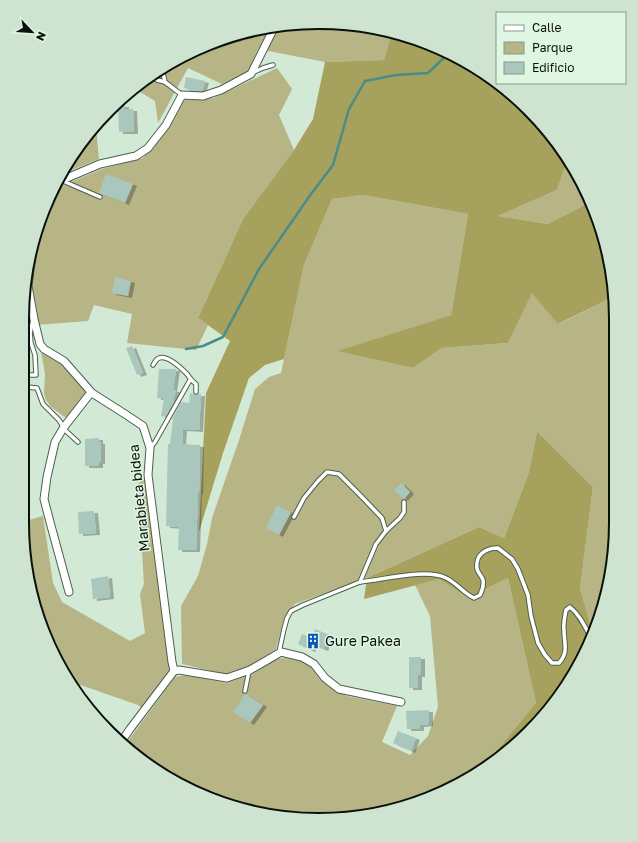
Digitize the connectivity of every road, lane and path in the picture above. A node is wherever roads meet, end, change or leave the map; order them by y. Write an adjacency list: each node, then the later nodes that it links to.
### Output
1 (272, 33): 3 (street)
2 (273, 65): 3 (lane)
3 (251, 74): 7 (street)
4 (163, 75): 6 (lane)
5 (156, 79): 6 (lane)
6 (165, 82): 7 (lane)
7 (182, 95): 8 (street)
8 (65, 179)
9 (63, 184): 10 (lane)
10 (100, 197)
11 (30, 298): 12 (street, Marabieta bidea)
12 (34, 319): 14 (lane); 18 (street, Marabieta bidea)
13 (153, 365): 15 (lane)
14 (29, 376)
15 (190, 380): 17 (lane); 21 (lane)
16 (29, 387): 19 (lane)
17 (196, 392)
18 (92, 393): 19 (street); 21 (street, Marabieta bidea)
19 (64, 427): 20 (lane); 26 (street)
20 (78, 442)
21 (150, 448): 30 (street, Marabieta bidea)
22 (404, 502): 24 (lane)
23 (294, 517): 24 (lane)
24 (386, 531): 25 (lane)
25 (360, 582): 27 (lane); 28 (lane)
26 (69, 592)
27 (588, 632)
28 (279, 653): 29 (street); 32 (street)
29 (250, 670): 30 (street); 31 (lane)
30 (174, 671): 33 (street)
31 (245, 691)
32 (401, 702)
33 (124, 737)

